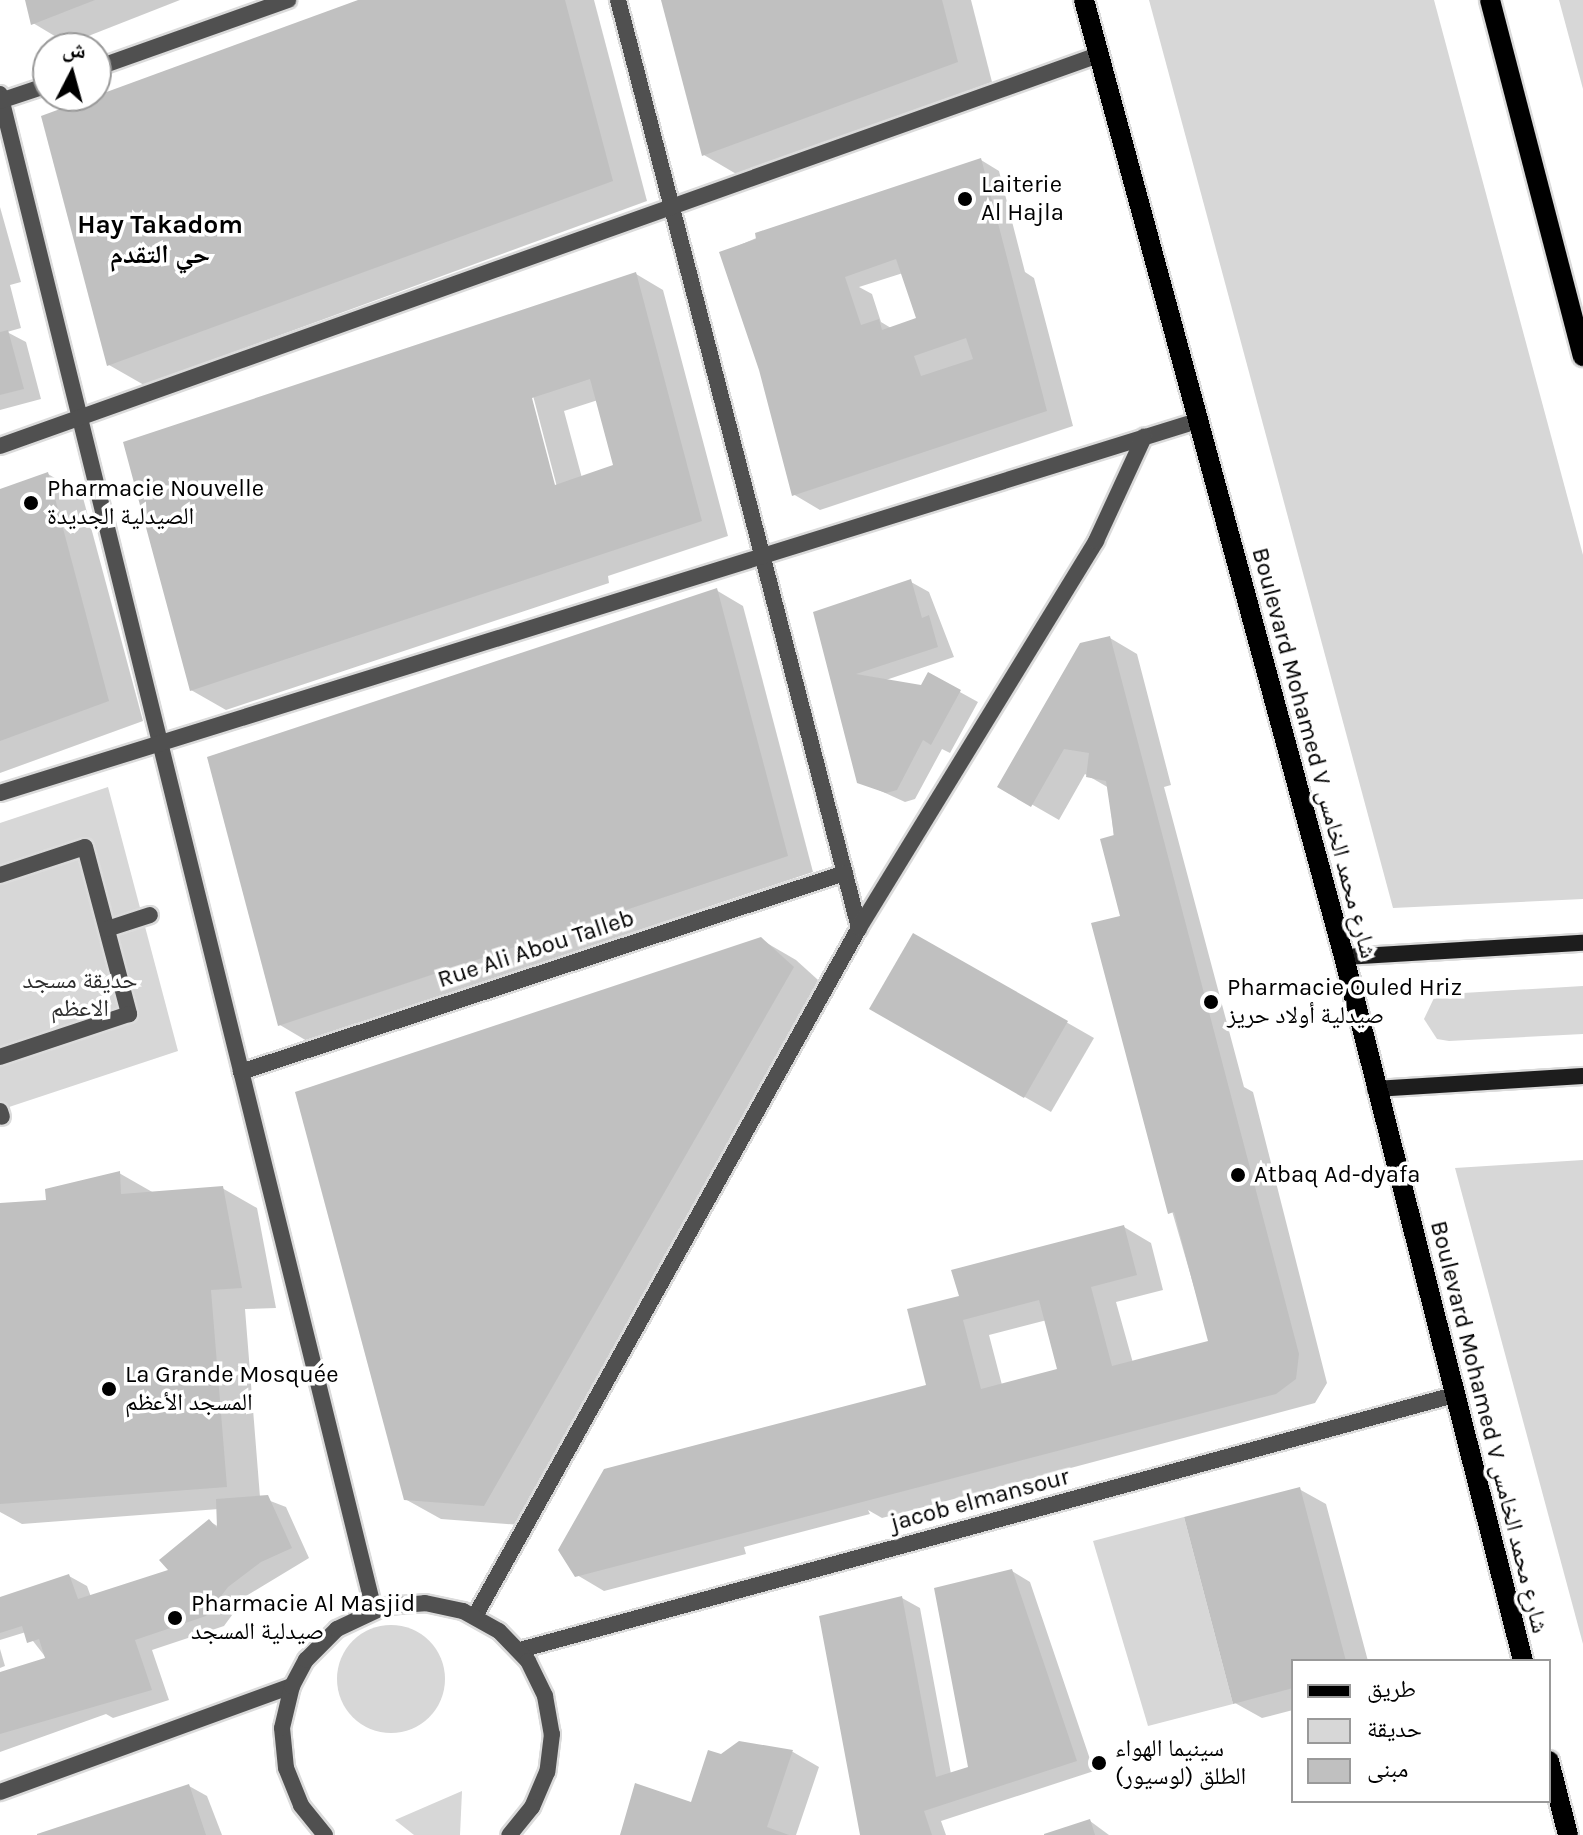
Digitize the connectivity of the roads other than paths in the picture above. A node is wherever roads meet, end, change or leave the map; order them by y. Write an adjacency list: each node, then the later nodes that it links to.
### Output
1 (288, 0): 6 (street)
2 (618, 0): 9 (street)
3 (1084, 0): 5 (main road, Boulevard Mohamed V شارع محمد الخامس)
4 (1490, 0): 10 (main road)
5 (1098, 55): 9 (street); 12 (main road, Boulevard Mohamed V شارع محمد الخامس)
6 (112, 62)
7 (32, 90): 8 (street)
8 (1, 99): 11 (street)
9 (670, 208): 11 (street); 15 (street)
10 (1583, 356)
11 (77, 419): 14 (street); 16 (street)
12 (1197, 421): 13 (street); 24 (main road, Boulevard Mohamed V شارع محمد الخامس)
13 (1144, 437): 15 (street); 21 (street)
14 (0, 446)
15 (763, 556): 16 (street); 18 (street)
16 (159, 744): 17 (street); 26 (street)
17 (0, 793)
18 (845, 873): 21 (street); 26 (street, Rue Ali Abou Talleb)
19 (0, 875): 22 (street)
20 (150, 915): 22 (street)
21 (859, 928): 31 (street)
22 (107, 929): 25 (street)
23 (1583, 943): 24 (street)
24 (1344, 957): 28 (main road, Boulevard Mohamed V شارع محمد الخامس)
25 (0, 1057)
26 (241, 1072): 30 (street)
27 (1583, 1076): 28 (street)
28 (1375, 1089): 29 (main road, Boulevard Mohamed V شارع محمد الخامس)
29 (1454, 1395): 32 (street, jacob elmansour); 33 (main road, Boulevard Mohamed V شارع محمد الخامس)
30 (374, 1610): 31 (street); 34 (street)
31 (475, 1616): 32 (street)
32 (520, 1650): 38 (street)
33 (1522, 1659)
34 (292, 1686): 36 (street); 37 (street)
35 (1551, 1769): 39 (main road)
36 (0, 1792)
37 (325, 1835)
38 (509, 1835)
39 (1568, 1835)

